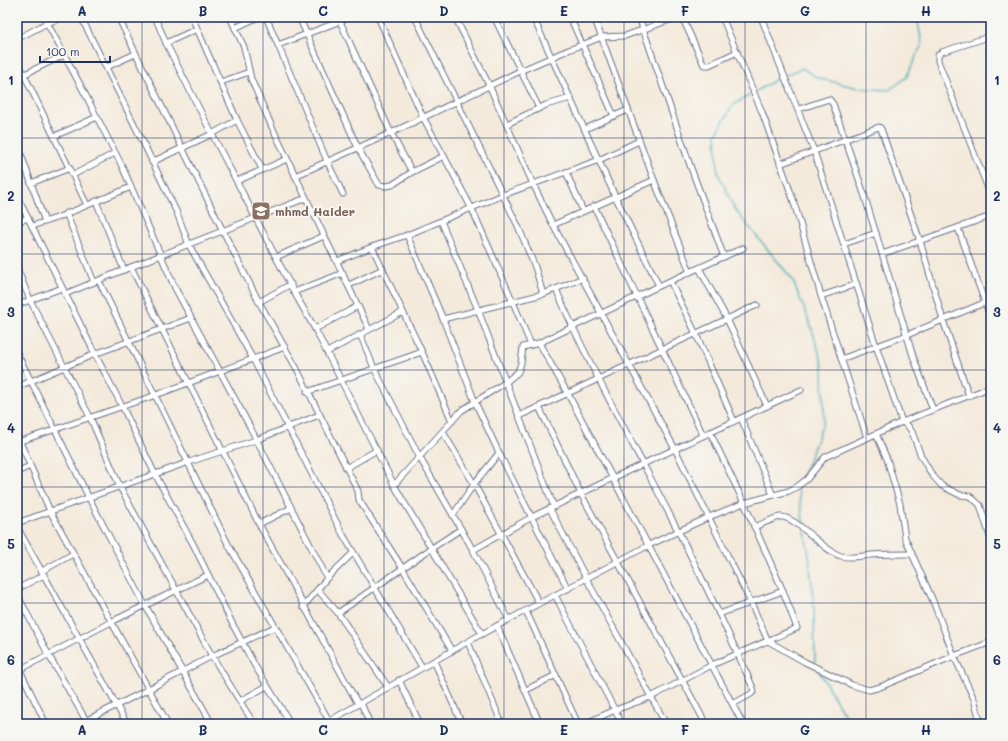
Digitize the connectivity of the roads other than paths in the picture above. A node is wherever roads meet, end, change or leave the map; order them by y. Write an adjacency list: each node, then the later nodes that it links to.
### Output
1 (44, 17): 25 (street)
2 (65, 17): 25 (street)
3 (81, 17): 41 (street)
4 (118, 17): 37 (street)
5 (155, 17): 33 (street)
6 (192, 17): 27 (street)
7 (230, 17): 26 (street)
8 (258, 17): 26 (street)
9 (266, 17): 35 (street)
10 (299, 17): 29 (street)
11 (350, 17): 24 (street)
12 (378, 17): 54 (street)
13 (415, 17): 48 (street)
14 (455, 17): 46 (street)
15 (494, 17): 42 (street)
16 (533, 17): 39 (street)
17 (570, 17): 34 (street)
18 (594, 17): 31 (street)
19 (639, 17): 28 (street)
20 (678, 17): 28 (street)
21 (682, 17): 36 (street)
22 (722, 17): 36 (street)
23 (761, 17): 51 (street)
24 (339, 19): 29 (street); 58 (street)
25 (47, 23): 32 (street); 38 (street)
26 (235, 28): 43 (street)
27 (197, 29): 33 (street); 45 (street)
28 (644, 30): 31 (street); 118 (street)
29 (307, 34): 35 (street); 65 (street)
30 (991, 36): 89 (street)
31 (602, 37): 34 (street); 50 (street)
32 (17, 39)
33 (166, 43): 59 (street)
34 (583, 44): 39 (street); 52 (street)
35 (278, 45): 71 (street)
36 (737, 52): 73 (street)
37 (135, 54): 41 (street); 64 (street)
38 (64, 55): 44 (street); 53 (street)
39 (552, 58): 42 (street); 47 (street)
40 (17, 60): 44 (street)
41 (107, 67): 72 (street)
42 (520, 71): 46 (street); 49 (street)
43 (249, 72): 45 (street); 69 (street)
44 (25, 74): 60 (street)
45 (221, 82): 55 (street)
46 (489, 85): 48 (street); 56 (street)
47 (571, 98): 49 (street); 57 (street)
48 (455, 101): 54 (street); 86 (street)
49 (538, 108): 56 (street)
50 (628, 110): 52 (street); 62 (street)
51 (799, 110): 61 (street); 66 (street)
52 (614, 116): 57 (street)
53 (97, 117): 60 (street); 67 (street)
54 (423, 117): 58 (street); 68 (street)
55 (237, 120): 59 (street); 75 (street)
56 (507, 124): 83 (street)
57 (585, 129): 70 (street)
58 (391, 133): 65 (street); 76 (street)
59 (212, 134): 64 (street); 81 (street)
60 (55, 136): 74 (street)
61 (844, 139): 66 (street); 107 (street); 110 (street)
62 (640, 141): 70 (street); 80 (street)
63 (17, 143): 82 (street)
64 (181, 147): 72 (street); 106 (street)
65 (358, 148): 71 (street); 76 (street)
66 (814, 151): 73 (street); 111 (street)
67 (115, 153): 78 (street); 84 (street)
68 (444, 156): 76 (street); 94 (street)
69 (287, 159): 75 (street); 79 (street)
70 (599, 160): 77 (street); 88 (street)
71 (327, 161): 79 (street); 85 (street)
72 (152, 162): 112 (street)
73 (780, 164): 140 (street)
74 (70, 168): 78 (street); 82 (street)
75 (262, 170): 81 (street)
76 (412, 172)
77 (566, 172): 83 (street); 95 (street)
78 (73, 175): 92 (street)
79 (295, 176): 90 (street)
80 (654, 180): 88 (street); 125 (street)
81 (237, 181): 98 (street)
82 (31, 183): 102 (street)
83 (533, 184): 86 (street); 103 (street)
84 (131, 187): 91 (street); 116 (street)
85 (343, 194)
86 (503, 195): 94 (street); 138 (street)
87 (17, 196): 99 (street)
88 (615, 196): 93 (street); 133 (street)
89 (991, 196)
90 (306, 198): 98 (street); 109 (street)
91 (96, 201): 92 (street); 124 (street)
92 (87, 205): 96 (street)
93 (594, 206): 95 (street); 139 (street)
94 (472, 209): 100 (street); 144 (street)
95 (583, 211): 103 (street)
96 (66, 213): 102 (street); 129 (street)
97 (991, 216): 105 (street)
98 (256, 217): 106 (street); 117 (street)
99 (28, 218): 101 (street); 104 (street)
100 (441, 221): 108 (street); 149 (street)
101 (17, 222)
102 (45, 222): 104 (street)
103 (553, 225): 127 (street)
104 (32, 226): 134 (street)
105 (958, 228): 110 (street); 145 (street)
106 (223, 231): 112 (street); 143 (street)
107 (876, 233): 111 (street); 115 (street)
108 (407, 235): 113 (street); 154 (street)
109 (324, 236): 117 (street); 119 (street)
110 (920, 241): 115 (street); 156 (street)
111 (844, 244): 131 (street)
112 (189, 245): 116 (street); 175 (street)
113 (372, 247): 119 (street); 123 (street)
114 (743, 248): 118 (street)
115 (882, 254): 163 (street)
116 (160, 256): 120 (street); 152 (street)
117 (276, 257): 130 (street)
118 (724, 257): 122 (street)
119 (337, 261): 126 (street)
120 (131, 267): 124 (street); 158 (street)
121 (17, 268): 141 (street)
122 (699, 268): 125 (street); 155 (street)
123 (383, 269): 132 (street); 150 (street)
124 (124, 270): 129 (street)
125 (690, 272): 128 (street)
126 (343, 273): 132 (street); 136 (street)
127 (583, 278): 135 (street); 151 (street)
128 (670, 281): 133 (street); 162 (street)
129 (96, 282): 137 (street); 164 (street)
130 (291, 284): 136 (street); 143 (street)
131 (857, 284): 140 (street); 167 (street)
132 (349, 285): 148 (street)
133 (659, 286): 139 (street)
134 (62, 288): 137 (street); 141 (street)
135 (556, 289): 138 (street); 157 (street)
136 (294, 292): 159 (street)
137 (65, 294): 173 (street)
138 (543, 294): 144 (street)
139 (636, 296): 151 (street); 169 (street)
140 (821, 296): 174 (street)
141 (30, 300): 146 (street); 177 (street)
142 (991, 300): 145 (street)
143 (259, 302): 168 (street)
144 (513, 302): 149 (street); 166 (street)
145 (985, 302): 153 (street); 156 (street)
146 (17, 305)
147 (758, 305): 155 (street)
148 (358, 306): 159 (street); 160 (street)
149 (478, 310): 154 (street); 183 (street)
150 (403, 312): 160 (street); 171 (street)
151 (602, 313): 157 (street); 176 (street)
152 (191, 318): 158 (street); 179 (street)
153 (991, 318)
154 (443, 319): 192 (street)
155 (727, 319): 162 (street); 194 (street)
156 (943, 320): 163 (street); 191 (street)
157 (572, 327): 165 (street); 181 (street)
158 (162, 329): 164 (street); 184 (street)
159 (315, 329): 170 (street)
160 (369, 329): 161 (street)
161 (360, 334): 170 (street); 178 (street)
162 (696, 334): 169 (street); 202 (street)
163 (907, 335): 167 (street); 196 (street)
164 (129, 341): 173 (street); 190 (street)
165 (539, 343): 166 (street); 189 (street)
166 (531, 345): 183 (street)
167 (876, 346): 174 (street); 203 (street)
168 (285, 347): 175 (street); 188 (street)
169 (663, 350): 176 (street); 210 (street)
170 (327, 352): 180 (street)
171 (422, 352): 178 (street); 201 (street)
172 (17, 353): 182 (street)
173 (95, 354): 177 (street); 193 (street)
174 (841, 358): 211 (street)
175 (253, 360): 179 (street); 204 (street)
176 (630, 365): 181 (street); 214 (street)
177 (64, 367): 182 (street); 199 (street)
178 (374, 368): 180 (street); 218 (street)
179 (220, 371): 184 (street); 212 (street)
180 (340, 380): 188 (street); 215 (street)
181 (598, 380): 189 (street); 220 (street)
182 (32, 381): 185 (street); 205 (street)
183 (506, 382): 192 (street); 198 (street)
184 (188, 383): 190 (street); 216 (street)
185 (17, 387)
186 (991, 387): 191 (street)
187 (801, 390): 194 (street)
188 (308, 392): 197 (street)
189 (568, 394): 195 (street); 225 (street)
190 (156, 395): 193 (street); 219 (street)
191 (969, 396): 196 (street)
192 (475, 402): 201 (street); 217 (street)
193 (122, 406): 199 (street); 224 (street)
194 (767, 406): 200 (street)
195 (539, 407): 198 (street); 229 (street)
196 (933, 410): 203 (street)
197 (320, 415): 204 (street); 222 (street)
198 (519, 416): 234 (street)
199 (90, 417): 205 (street); 228 (street)
200 (742, 418): 202 (street); 230 (street)
201 (452, 421): 206 (street)
202 (734, 421): 207 (street)
203 (902, 422): 208 (street); 246 (street)
204 (288, 428): 212 (street); 250 (street)
205 (56, 429): 213 (street); 231 (street)
206 (443, 432): 218 (street); 226 (street)
207 (710, 432): 210 (street); 232 (street)
208 (876, 434): 211 (street); 252 (street)
209 (17, 435): 213 (street)
210 (703, 435): 214 (street)
211 (868, 438): 230 (street)
212 (256, 440): 216 (street); 233 (street)
213 (18, 442): 221 (street)
214 (675, 449): 220 (street); 238 (street)
215 (377, 450): 222 (street); 227 (street)
216 (222, 451): 219 (street); 240 (street)
217 (499, 453): 226 (street); 237 (street)
218 (420, 458): 227 (street); 236 (street)
219 (189, 462): 224 (street); 277 (street)
220 (643, 464): 225 (street); 244 (street)
221 (30, 466): 223 (street); 235 (street)
222 (346, 468): 254 (street)
223 (17, 472)
224 (155, 474): 228 (street); 256 (street)
225 (613, 478): 229 (street); 247 (street)
226 (474, 484): 236 (street); 245 (street)
227 (394, 485): 248 (street)
228 (120, 487): 231 (street); 262 (street)
229 (581, 494): 234 (street); 253 (street)
230 (773, 495): 232 (street)
231 (89, 498): 235 (street); 269 (street)
232 (744, 503): 238 (street); 242 (street)
233 (291, 508): 240 (street); 257 (street)
234 (552, 508): 237 (street); 258 (street)
235 (50, 511): 239 (street); 251 (street)
236 (453, 515): 243 (street)
237 (532, 517): 245 (street); 261 (street)
238 (709, 517): 244 (street); 268 (street)
239 (17, 523)
240 (259, 524): 270 (street)
241 (17, 527): 255 (street)
242 (754, 527): 252 (street); 264 (street)
243 (461, 529): 248 (street); 249 (street)
244 (679, 531): 247 (street); 273 (street)
245 (501, 534): 249 (street); 267 (street)
246 (991, 540)
247 (648, 545): 253 (street); 291 (street)
248 (430, 548): 254 (street); 278 (street)
249 (472, 550): 274 (street)
250 (353, 553): 257 (street); 259 (street)
251 (73, 554): 255 (street); 275 (street)
252 (911, 554): 288 (street)
253 (618, 562): 258 (street); 297 (street)
254 (403, 569): 259 (street); 284 (street)
255 (43, 573): 260 (street); 279 (street)
256 (208, 575): 262 (street); 283 (street)
257 (327, 578): 263 (street)
258 (586, 578): 261 (street); 302 (street)
259 (374, 588): 272 (street); 292 (street)
260 (17, 589)
261 (568, 589): 266 (street)
262 (176, 590): 269 (street); 287 (street)
263 (318, 590): 270 (street); 272 (street)
264 (783, 591): 268 (street); 280 (street)
265 (17, 594): 285 (street)
266 (555, 596): 267 (street); 307 (street)
267 (540, 603): 271 (street)
268 (751, 603): 273 (street); 280 (street)
269 (145, 605): 275 (street); 294 (street)
270 (304, 607): 304 (street)
271 (526, 611): 274 (street); 295 (street)
272 (338, 614): 299 (street)
273 (720, 614): 286 (street)
274 (509, 620): 276 (street)
275 (111, 622): 279 (street); 300 (street)
276 (498, 626): 278 (street); 301 (street)
277 (275, 627): 283 (street); 309 (street)
278 (482, 634): 281 (street)
279 (80, 638): 285 (street); 306 (street)
280 (768, 641): 286 (street); 288 (street)
281 (468, 642): 284 (street); 320 (street)
282 (991, 642): 288 (street)
283 (242, 643): 287 (street); 298 (street)
284 (452, 651): 289 (street)
285 (48, 654): 293 (street); 308 (street)
286 (738, 654): 291 (street); 305 (street)
287 (212, 656): 294 (street); 303 (street)
288 (954, 656): 328 (street)
289 (434, 661): 292 (street); 319 (street)
290 (17, 664): 293 (street)
291 (712, 665): 297 (street); 305 (street)
292 (422, 667): 296 (street)
293 (18, 671): 310 (street)
294 (183, 672): 300 (street); 314 (street)
295 (556, 675): 301 (street); 322 (street)
296 (399, 680): 299 (street); 318 (street)
297 (683, 681): 302 (street); 326 (street)
298 (267, 686): 303 (street); 316 (street)
299 (388, 687): 304 (street)
300 (149, 690): 306 (street); 313 (street)
301 (526, 690): 321 (street)
302 (651, 696): 307 (street); 325 (street)
303 (240, 701): 315 (street)
304 (359, 703): 309 (street); 317 (street)
305 (733, 704): 327 (street)
306 (117, 705): 308 (street); 312 (street)
307 (615, 710): 323 (street); 324 (street)
308 (87, 722): 311 (street)
309 (328, 723)
310 (46, 724)
311 (79, 724)
312 (127, 724)
313 (168, 724)
314 (212, 724)
315 (254, 724)
316 (291, 724)
317 (370, 724)
318 (420, 724)
319 (462, 724)
320 (502, 724)
321 (540, 724)
322 (578, 724)
323 (584, 724)
324 (622, 724)
325 (666, 724)
326 (706, 724)
327 (744, 724)
328 (981, 724)

